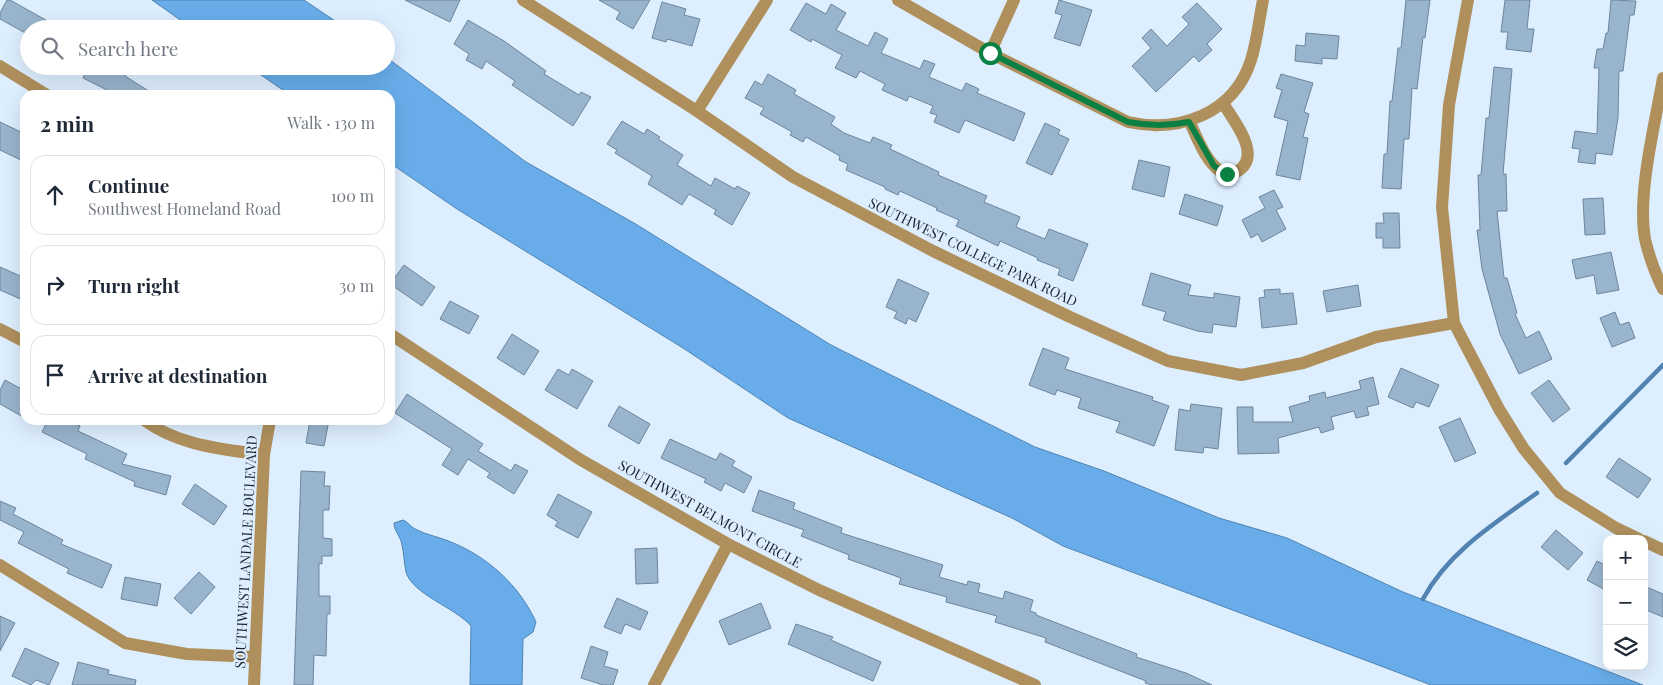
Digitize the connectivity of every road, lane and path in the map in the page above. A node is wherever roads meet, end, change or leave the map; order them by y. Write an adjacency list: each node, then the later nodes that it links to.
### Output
1 (523, 0): 12 (street, SOUTHWEST COLLEGE PARK ROAD)
2 (767, 0): 12 (street)
3 (898, 0): 7 (street)
4 (1014, 0): 7 (street)
5 (1263, 0): 11 (street)
6 (1468, 0): 15 (street)
7 (990, 53): 13 (street)
8 (0, 66): 10 (street)
9 (1663, 78): 14 (street)
10 (39, 90)
11 (1223, 103): 13 (street); 13 (street)
12 (697, 111): 15 (street, SOUTHWEST COLLEGE PARK ROAD)
13 (1189, 122)
14 (1663, 289)
15 (1454, 323): 22 (street)
16 (0, 329): 18 (street)
17 (395, 337): 24 (street, SOUTHWEST BELMONT CIRCLE)
18 (20, 339)
19 (151, 425): 21 (street)
20 (269, 425): 21 (street, SOUTHWEST LANDALE BOULEVARD)
21 (264, 454): 27 (street, SOUTHWEST LANDALE BOULEVARD)
22 (1631, 535)
23 (1648, 543): 25 (street)
24 (728, 544): 29 (street); 30 (street, SOUTHWEST BELMONT CIRCLE)
25 (1663, 550)
26 (0, 565): 27 (street)
27 (256, 657): 28 (street, SOUTHWEST LANDALE BOULEVARD)
28 (254, 685)
29 (654, 685)
30 (1035, 685)

